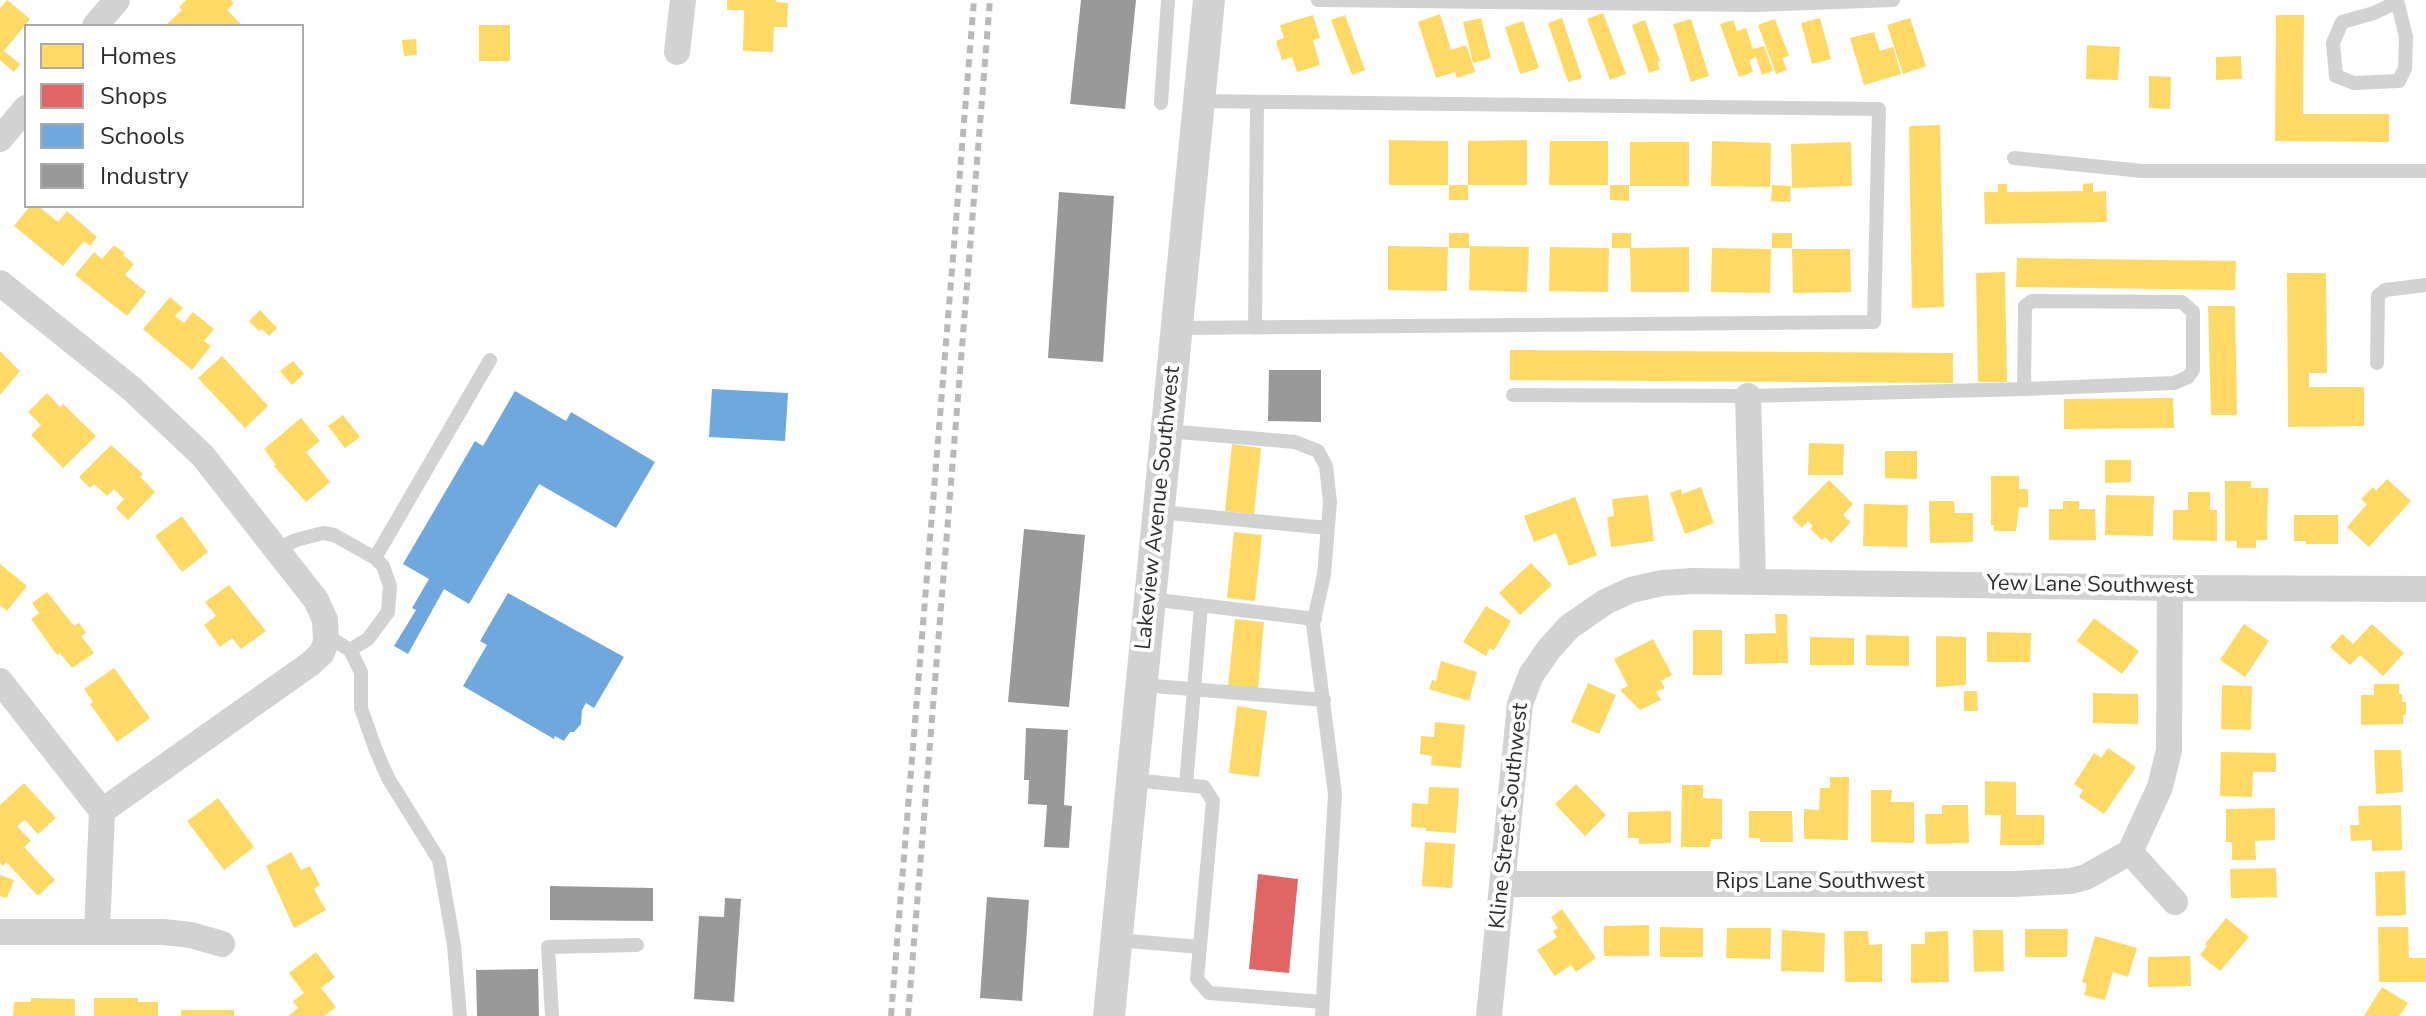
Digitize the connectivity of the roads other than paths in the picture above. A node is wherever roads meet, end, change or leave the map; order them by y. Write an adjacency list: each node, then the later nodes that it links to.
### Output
1 (117, 0): 8 (street)
2 (683, 0): 9 (street)
3 (1168, 0): 12 (lane)
4 (1209, 0): 10 (street, Lakeview Avenue Southwest)
5 (1318, 0): 6 (lane)
6 (1893, 0)
7 (2397, 1): 7 (lane)
8 (97, 24)
9 (677, 52)
10 (1199, 101): 11 (lane); 19 (street, Lakeview Avenue Southwest)
11 (1257, 102): 20 (lane); 20 (lane)
12 (1161, 103)
13 (24, 110): 14 (street)
14 (0, 139)
15 (2014, 158): 16 (lane)
16 (2426, 171)
17 (0, 283): 29 (street)
18 (2426, 285): 22 (lane)
19 (1177, 328): 20 (lane); 26 (street, Lakeview Avenue Southwest)
20 (1255, 328)
21 (490, 360): 30 (lane)
22 (2377, 363)
23 (2024, 389): 23 (lane); 25 (lane)
24 (1513, 395): 25 (lane)
25 (1748, 396): 31 (street)
26 (1167, 431): 27 (street, Lakeview Avenue Southwest); 28 (lane)
27 (1159, 512): 28 (lane); 34 (street, Lakeview Avenue Southwest)
28 (1328, 528): 36 (lane)
29 (276, 549): 30 (lane); 37 (street)
30 (375, 558): 38 (lane)
31 (1753, 581): 32 (street, Yew Lane Southwest); 47 (street, Kline Street Southwest)
32 (2170, 588): 33 (street, Yew Lane Southwest); 46 (street)
33 (2426, 589)
34 (1150, 599): 35 (lane); 40 (street, Lakeview Avenue Southwest)
35 (1201, 605): 36 (lane); 41 (lane)
36 (1315, 619): 42 (lane)
37 (327, 636): 38 (lane); 45 (street)
38 (350, 650): 56 (lane)
39 (0, 681): 45 (street)
40 (1142, 685): 41 (lane); 43 (street, Lakeview Avenue Southwest)
41 (1196, 690): 42 (lane); 44 (lane)
42 (1324, 700): 55 (lane)
43 (1132, 780): 44 (lane); 51 (street, Lakeview Avenue Southwest)
44 (1186, 785): 54 (lane)
45 (102, 811): 50 (street)
46 (2130, 852): 47 (street, Rips Lane Southwest); 48 (street)
47 (1503, 884): 59 (street, Kline Street Southwest)
48 (2175, 902)
49 (0, 932): 50 (street)
50 (97, 932): 52 (street)
51 (1117, 940): 54 (lane); 58 (street, Lakeview Avenue Southwest)
52 (222, 944)
53 (637, 945): 57 (lane)
54 (1200, 947): 55 (lane)
55 (1323, 1009)
56 (460, 1016)
57 (552, 1016)
58 (1109, 1016)
59 (1489, 1016)

